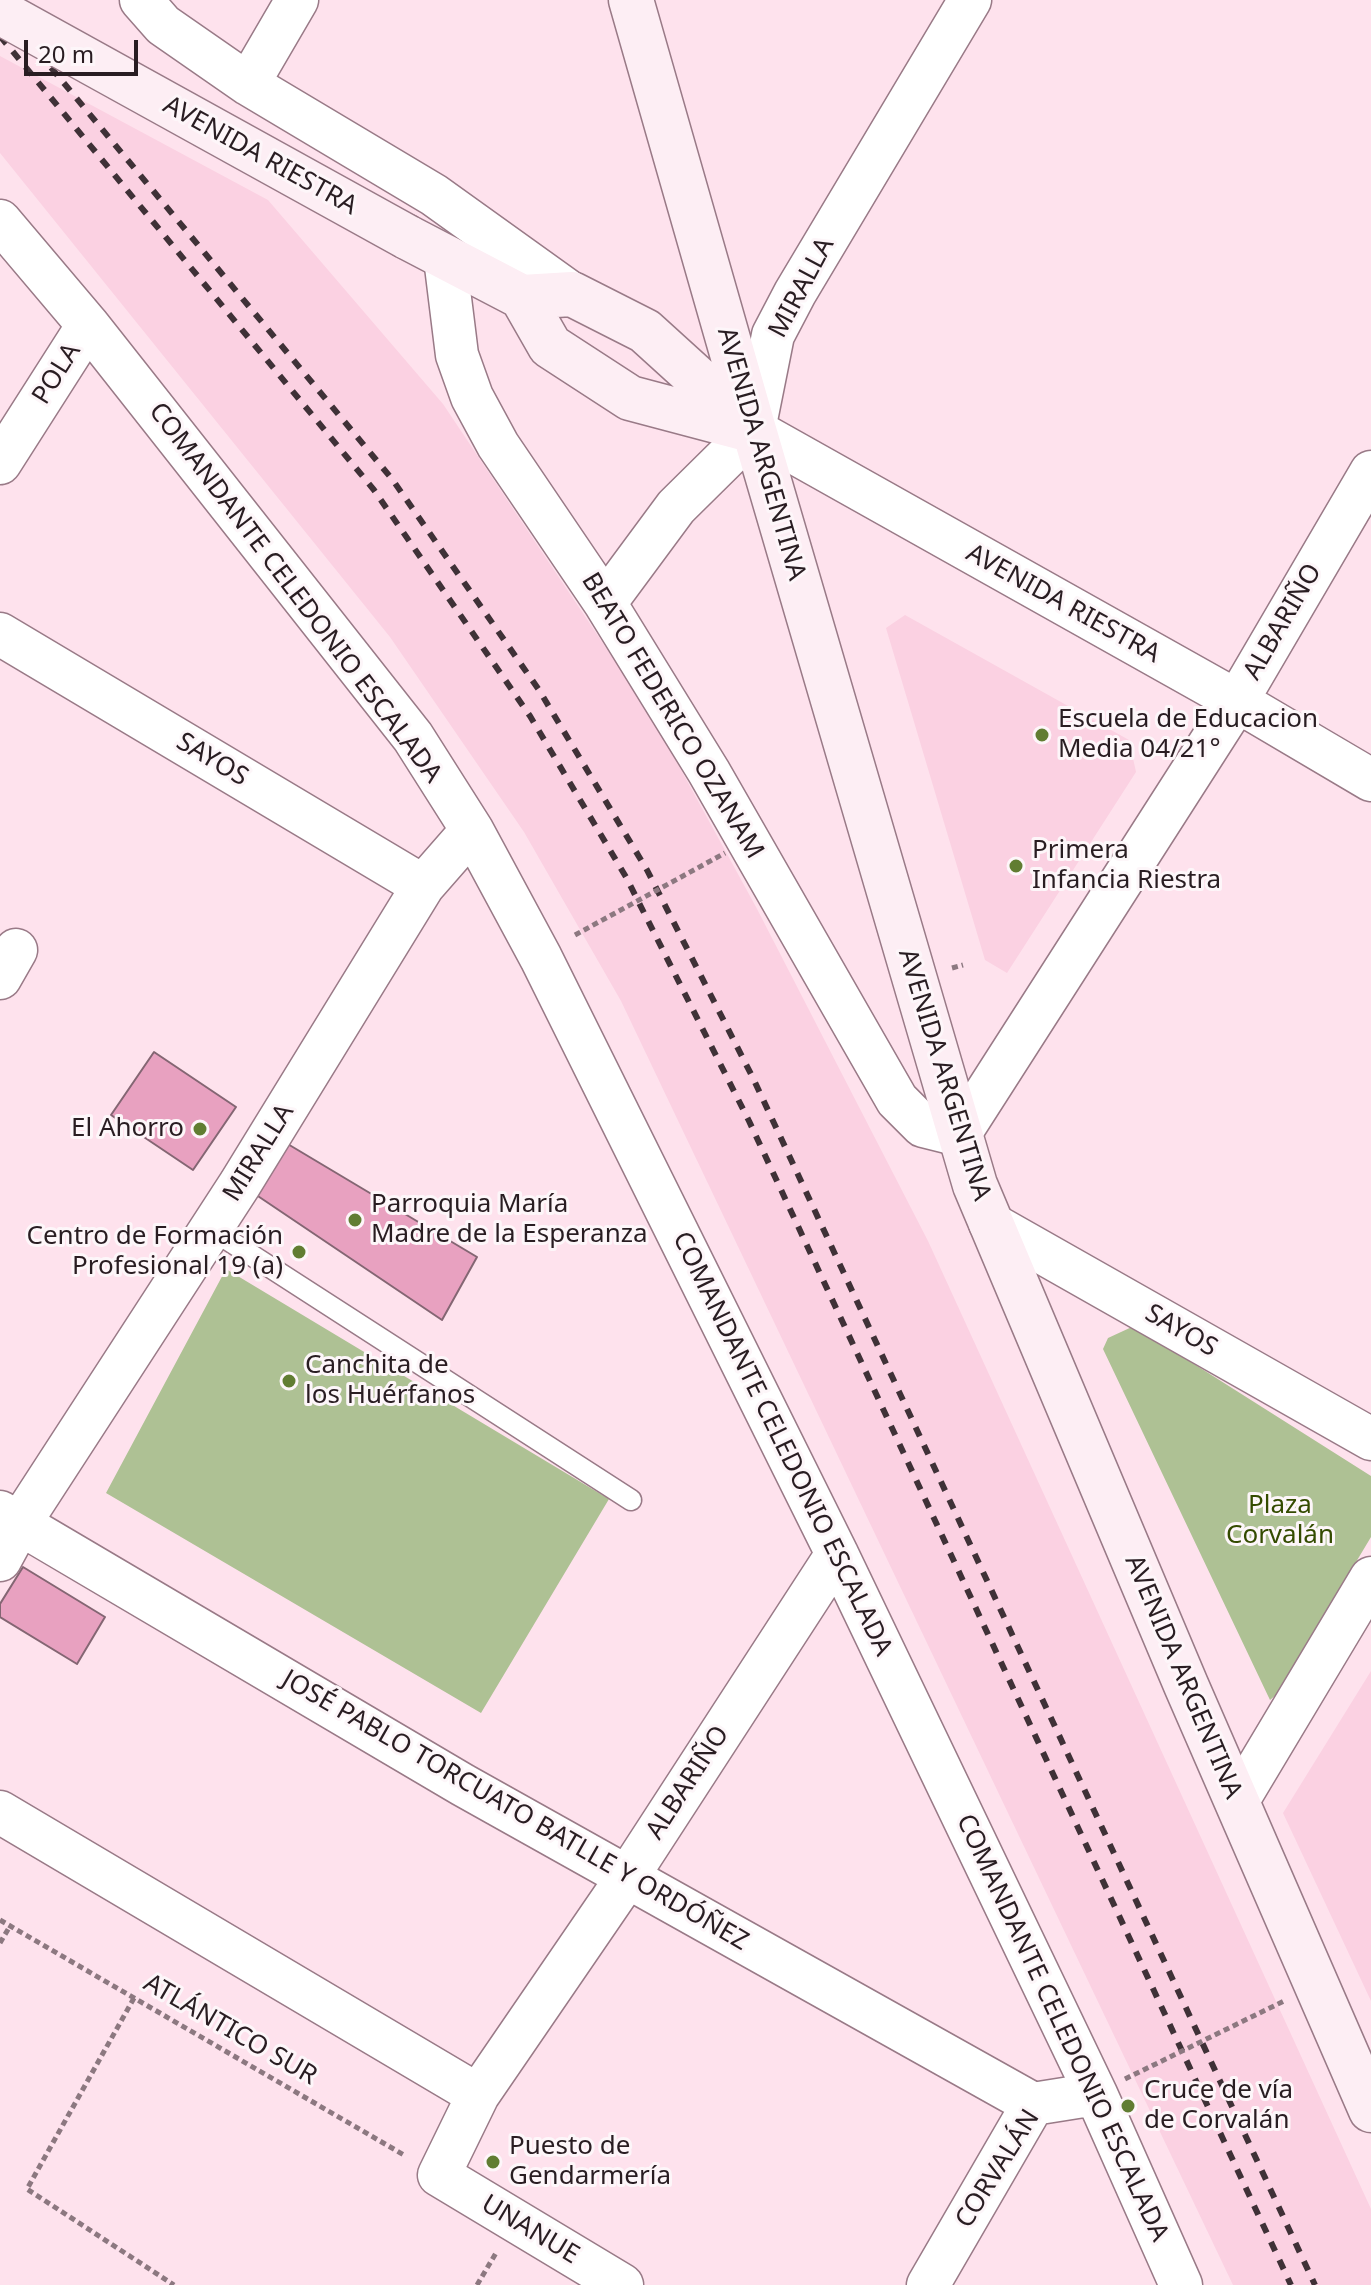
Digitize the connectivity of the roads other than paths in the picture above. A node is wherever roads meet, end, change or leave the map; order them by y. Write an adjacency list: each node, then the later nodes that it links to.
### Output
1 (141, 0): 6 (street)
2 (297, 0): 6 (street)
3 (631, 0): 12 (main road, AVENIDA ARGENTINA)
4 (970, 0): 12 (street, MIRALLA)
5 (0, 12): 8 (main road, AVENIDA RIESTRA, bridge)
6 (248, 84): 9 (street, AVENIDA RIESTRA)
7 (0, 221): 11 (street, COMANDANTE CELEDONIO ESCALADA)
8 (445, 258): 10 (main road, AVENIDA RIESTRA); 15 (street, BEATO FEDERICO OZANAM)
9 (572, 294): 10 (main road); 12 (main road, AVENIDA RIESTRA)
10 (522, 297): 12 (main road, AVENIDA RIESTRA)
11 (88, 325): 13 (street, POLA); 19 (street, COMANDANTE CELEDONIO ESCALADA)
12 (754, 430): 15 (street); 17 (street, AVENIDA RIESTRA); 21 (main road, AVENIDA ARGENTINA)
13 (0, 463)
14 (1371, 472): 17 (street, ALBARIÑO)
15 (605, 603): 21 (street, BEATO FEDERICO OZANAM)
16 (0, 634): 20 (street, SAYOS)
17 (1237, 701): 18 (street, AVENIDA RIESTRA); 21 (street, ALBARIÑO)
18 (1371, 780)
19 (472, 830): 20 (street, MIRALLA); 27 (street, COMANDANTE CELEDONIO ESCALADA)
20 (423, 886): 23 (street, MIRALLA)
21 (959, 1135): 22 (main road, AVENIDA ARGENTINA)
22 (990, 1223): 24 (street, SAYOS); 30 (main road, AVENIDA ARGENTINA)
23 (211, 1229): 25 (lane); 26 (street, MIRALLA)
24 (1371, 1439)
25 (631, 1500)
26 (10, 1517): 28 (street, MIRALLA); 32 (street, JOSÉ PABLO TORCUATO BATLLE Y ORDÓÑEZ)
27 (837, 1554): 32 (street, ALBARIÑO); 33 (street, COMANDANTE CELEDONIO ESCALADA)
28 (0, 1560)
29 (1371, 1578): 30 (street)
30 (1237, 1802): 36 (main road, AVENIDA ARGENTINA)
31 (0, 1812): 34 (street)
32 (628, 1876): 34 (street, ALBARIÑO); 35 (street, JOSÉ PABLO TORCUATO BATLLE Y ORDÓÑEZ)
33 (1110, 2086): 35 (street, CORVALÁN); 40 (street, COMANDANTE CELEDONIO ESCALADA)
34 (478, 2095): 37 (street, ALBARIÑO)
35 (1033, 2104): 39 (street, CORVALÁN)
36 (1371, 2110)
37 (439, 2175): 38 (street, UNANUE)
38 (622, 2285)
39 (928, 2285)
40 (1181, 2285)

